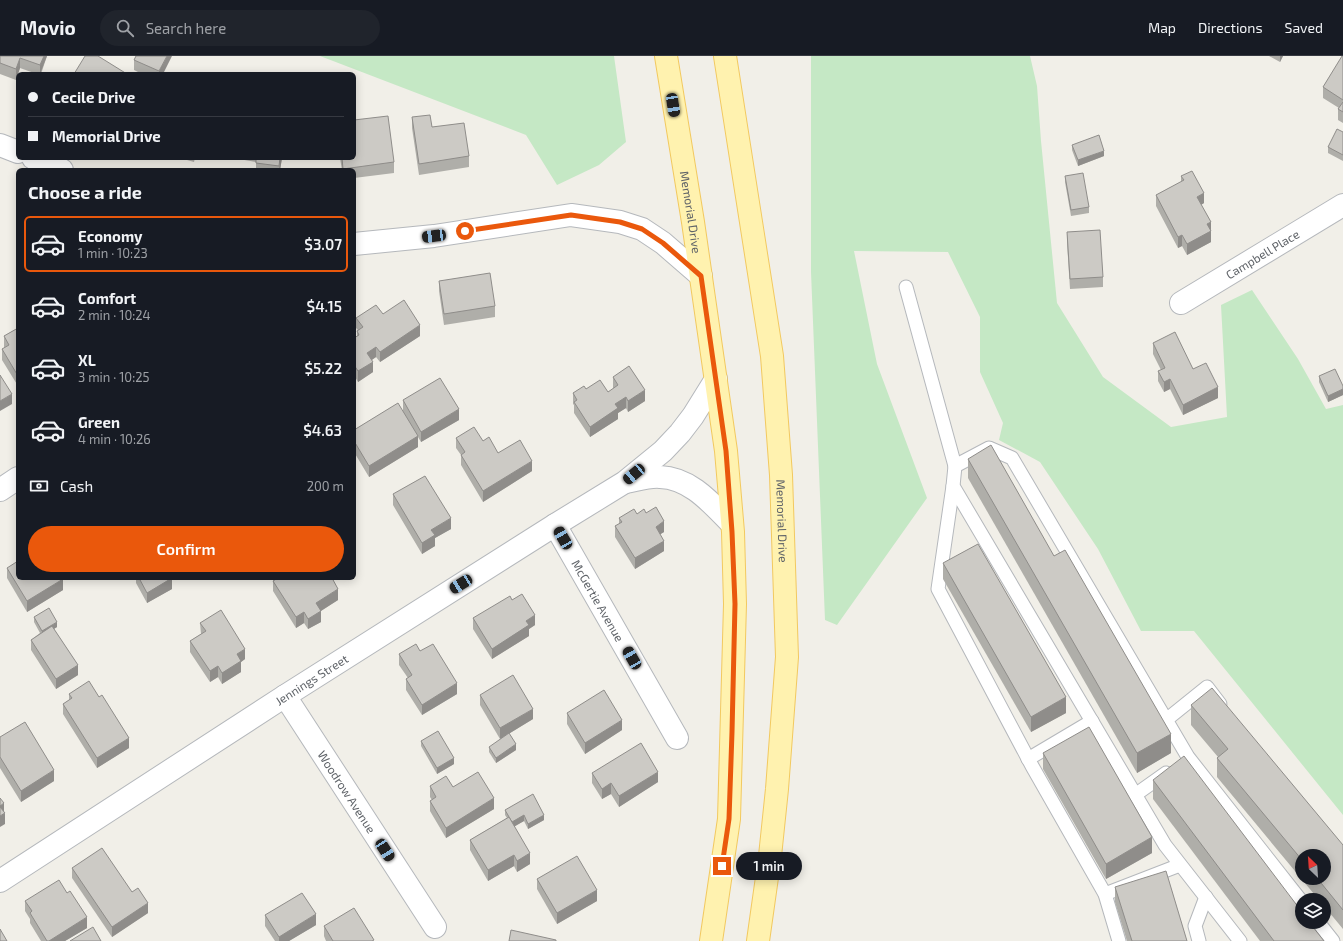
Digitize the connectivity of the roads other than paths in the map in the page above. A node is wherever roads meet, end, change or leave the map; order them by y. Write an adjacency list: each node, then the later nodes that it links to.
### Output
1 (666, 56): 9 (main road, Memorial Drive)
2 (725, 56): 36 (main road, Memorial Drive)
3 (0, 145): 4 (street)
4 (16, 151)
5 (38, 160): 6 (street)
6 (57, 168)
7 (1343, 205): 11 (street, Campbell Place)
8 (356, 244): 9 (street)
9 (701, 276): 12 (main road, Memorial Drive)
10 (906, 287): 13 (lane)
11 (1181, 303)
12 (716, 379): 15 (street, Jennings Street); 18 (main road, Memorial Drive)
13 (955, 466): 16 (lane); 22 (lane)
14 (16, 479): 17 (street)
15 (625, 482): 18 (street, Jennings Street); 19 (street, Jennings Street)
16 (954, 486): 23 (lane); 26 (lane)
17 (0, 490)
18 (732, 524): 35 (main road, Memorial Drive)
19 (555, 525): 20 (street, Jennings Street); 24 (street, McGertie Avenue)
20 (285, 696): 29 (street, Jennings Street); 33 (street, Woodrow Avenue)
21 (1227, 712): 22 (lane)
22 (1166, 720): 25 (lane)
23 (1092, 721): 26 (lane); 27 (lane)
24 (677, 738)
25 (1188, 757): 27 (lane); 30 (lane)
26 (1028, 758): 31 (lane)
27 (1135, 795): 28 (lane)
28 (1180, 865): 31 (lane); 32 (lane)
29 (0, 881)
30 (1295, 893)
31 (1105, 894): 37 (lane)
32 (1206, 897): 38 (lane); 39 (lane)
33 (435, 927)
34 (1324, 929): 40 (lane)
35 (711, 941)
36 (758, 941)
37 (1119, 941)
38 (1199, 941)
39 (1240, 941)
40 (1333, 941)

